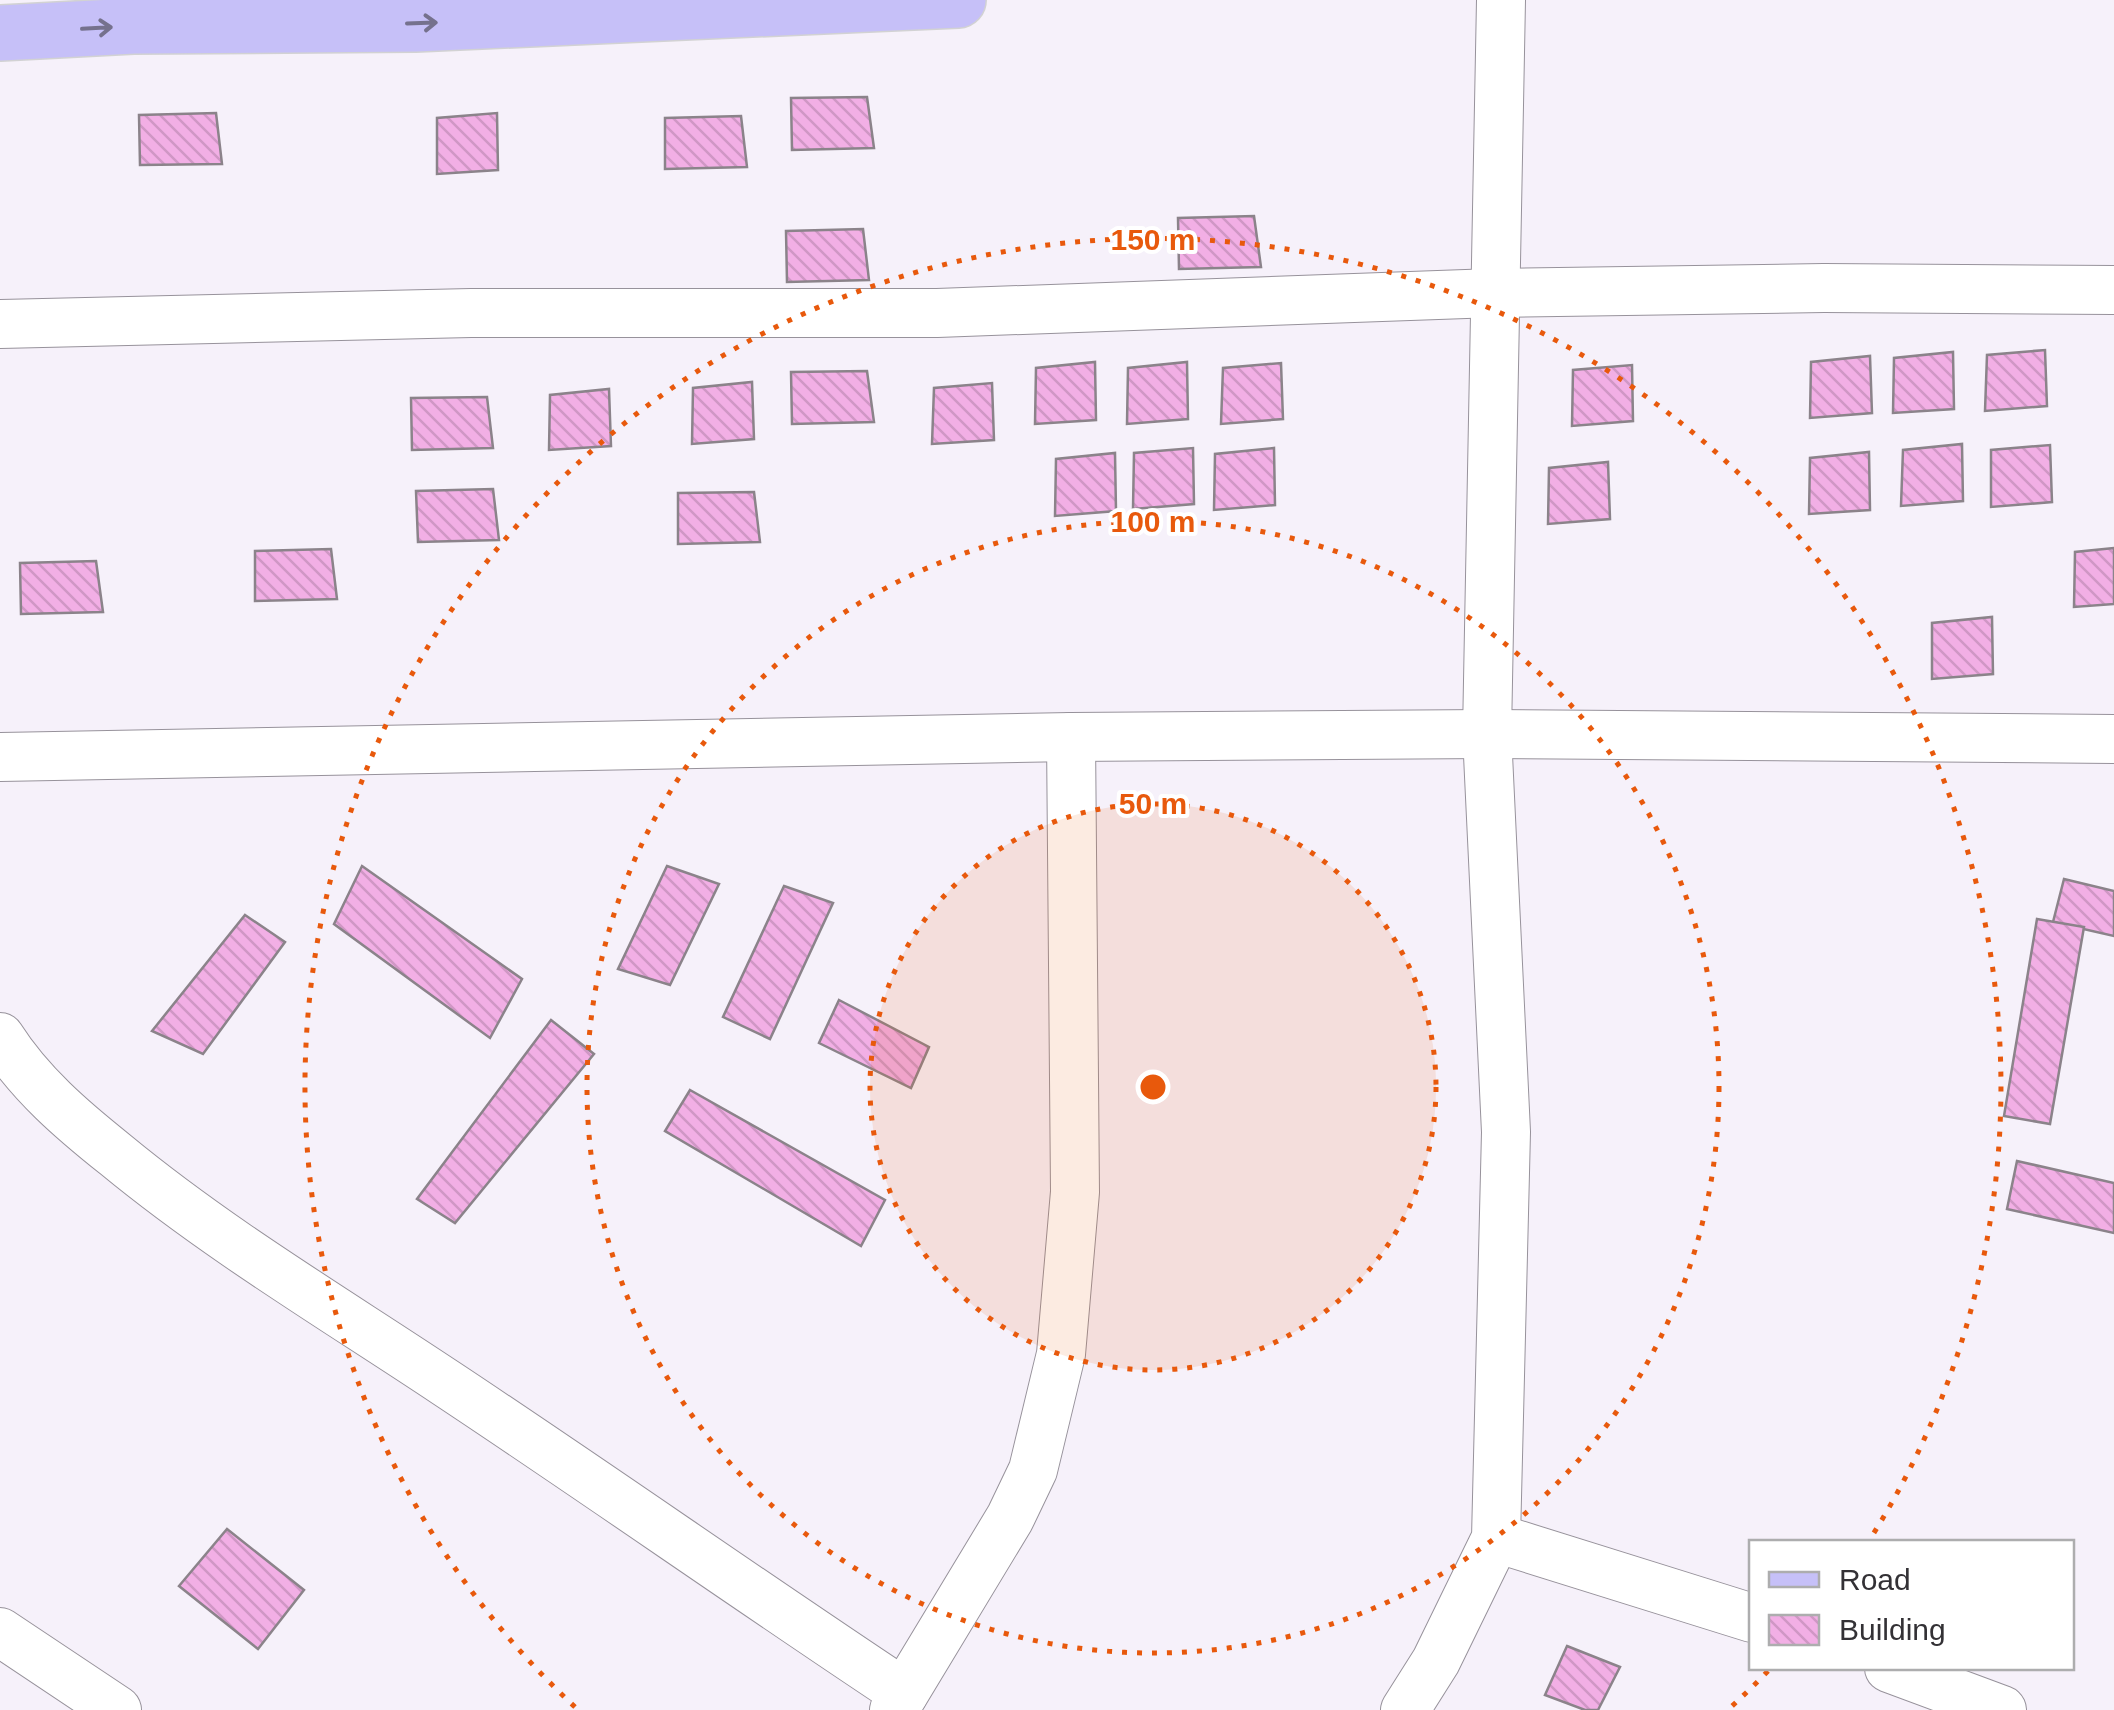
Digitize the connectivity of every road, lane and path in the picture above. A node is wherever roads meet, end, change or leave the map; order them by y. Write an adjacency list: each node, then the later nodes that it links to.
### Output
1 (958, 0): 3 (main road, one-way to 1)
2 (1500, 0): 5 (street)
3 (0, 33)
4 (2114, 290): 5 (street)
5 (1494, 292): 6 (street); 7 (street)
6 (0, 324)
7 (1488, 734): 8 (street); 9 (street); 12 (street)
8 (1071, 737): 10 (street); 16 (street)
9 (2114, 739)
10 (0, 757)
11 (0, 1036): 16 (street)
12 (1496, 1538): 13 (street); 18 (street)
13 (1749, 1617)
14 (0, 1632): 17 (street)
15 (1894, 1670): 19 (street)
16 (899, 1702)
17 (116, 1710)
18 (1405, 1710)
19 (2002, 1710)

